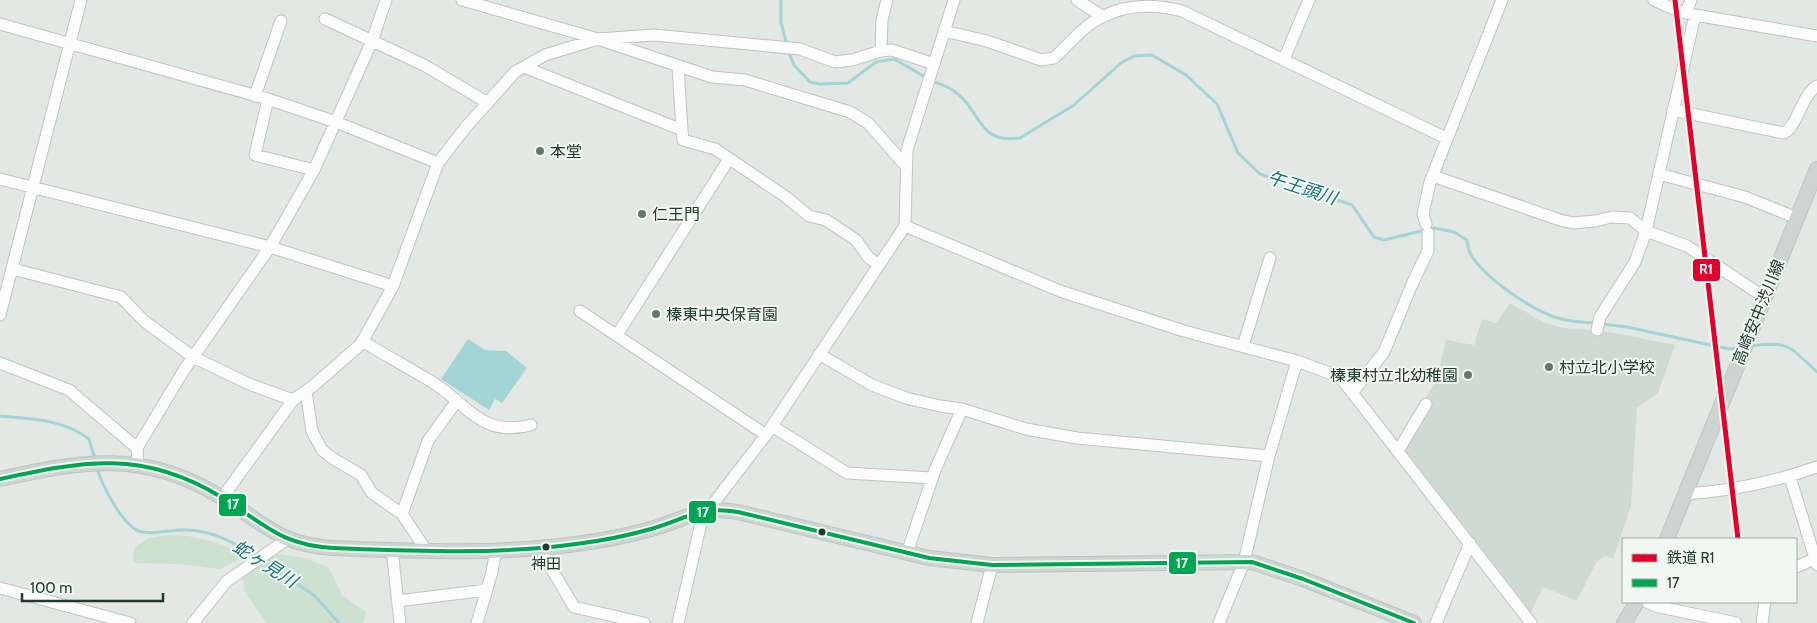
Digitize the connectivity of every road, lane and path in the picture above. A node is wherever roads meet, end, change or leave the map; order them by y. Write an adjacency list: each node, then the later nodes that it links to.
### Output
1 (81, 0): 21 (street)
2 (386, 0): 20 (street)
3 (462, 0): 19 (street)
4 (887, 0): 22 (street)
5 (954, 0): 17 (street)
6 (1077, 0): 13 (street)
7 (1309, 0): 23 (street)
8 (1502, 0): 34 (street)
9 (1654, 0): 12 (street)
10 (1691, 0): 12 (street)
11 (1173, 4): 13 (street); 23 (street)
12 (1691, 14): 18 (street); 31 (street)
13 (1102, 16): 17 (street)
14 (325, 19): 20 (street)
15 (281, 21): 28 (street)
16 (0, 24): 21 (street)
17 (944, 31): 26 (street)
18 (1817, 36)
19 (598, 39): 22 (street); 24 (street); 25 (street)
20 (372, 41): 30 (street); 32 (street)
21 (69, 42): 28 (street); 43 (street)
22 (881, 51): 26 (street)
23 (1284, 59): 34 (street)
24 (678, 66): 33 (street); 37 (street)
25 (524, 67): 30 (street); 33 (street)
26 (933, 67): 37 (street)
27 (1817, 86): 31 (street)
28 (255, 96): 29 (street)
29 (268, 99): 32 (street); 39 (street)
30 (488, 103): 36 (street)
31 (1673, 110): 40 (street)
32 (336, 122): 36 (street); 39 (street)
33 (682, 130): 35 (street)
34 (1446, 138): 41 (street)
35 (729, 159): 49 (street); 56 (street)
36 (438, 163): 51 (street)
37 (906, 166): 45 (street)
38 (1817, 169): 44 (main road, 高崎安中渋川線)
39 (314, 170): 47 (street)
40 (1659, 174): 44 (street); 46 (street)
41 (1433, 176): 46 (street); 64 (street)
42 (0, 179): 43 (street)
43 (33, 186): 47 (street); 50 (street)
44 (1797, 218): 52 (main road, 高崎安中渋川線)
45 (905, 226): 49 (street); 58 (street)
46 (1646, 230): 52 (street); 55 (street)
47 (270, 248): 51 (street); 60 (street)
48 (1270, 258): 58 (street)
49 (879, 265): 59 (street)
50 (12, 269): 54 (street); 60 (street)
51 (393, 286): 57 (street)
52 (1764, 297): 79 (main road, 高崎安中渋川線)
53 (580, 311): 56 (street)
54 (0, 315)
55 (1597, 330)
56 (617, 335): 70 (street)
57 (362, 341): 63 (street); 66 (street)
58 (1242, 346): 61 (street)
59 (819, 354): 68 (street); 70 (street)
60 (193, 356): 65 (street); 71 (street)
61 (1297, 361): 64 (street); 73 (street)
62 (0, 363): 71 (street)
63 (306, 391): 65 (street); 82 (street)
64 (1352, 393): 72 (street)
65 (294, 400): 80 (street)
66 (456, 402): 69 (street); 82 (street)
67 (1426, 404): 72 (street)
68 (962, 408): 73 (street); 77 (street)
69 (531, 424)
70 (769, 430): 77 (street); 81 (street)
71 (137, 448): 74 (street)
72 (1398, 451): 85 (street)
73 (1269, 456): 91 (street)
74 (138, 464): 78 (main road); 80 (main road)
75 (1817, 467): 76 (street)
76 (1790, 476): 79 (street); 92 (street)
77 (932, 478): 89 (street)
78 (0, 479)
79 (1686, 494): 83 (main road, 高崎安中渋川線)
80 (222, 498): 84 (main road)
81 (709, 509): 88 (main road); 89 (main road); 107 (street)
82 (402, 514): 87 (street)
83 (1667, 538)
84 (286, 540): 86 (main road); 103 (street)
85 (1470, 544): 111 (street); 112 (street)
86 (392, 549): 87 (main road); 97 (street)
87 (426, 550): 88 (main road)
88 (496, 550): 96 (street)
89 (907, 553): 93 (main road)
90 (544, 556): 106 (street)
91 (1244, 562): 93 (main road); 101 (main road); 109 (street)
92 (1816, 562): 94 (street)
93 (992, 565): 108 (street)
94 (1797, 567)
95 (0, 588): 102 (street)
96 (487, 590): 97 (street); 105 (street)
97 (397, 601): 104 (street)
98 (1636, 603): 113 (main road)
99 (1648, 603): 114 (street)
100 (1766, 603): 115 (street)
101 (1395, 620): 110 (main road)
102 (130, 623)
103 (193, 623)
104 (400, 623)
105 (477, 623)
106 (644, 623)
107 (678, 623)
108 (977, 623)
109 (1219, 623)
110 (1414, 623)
111 (1436, 623)
112 (1531, 623)
113 (1624, 623)
114 (1736, 623)
115 (1762, 623)

